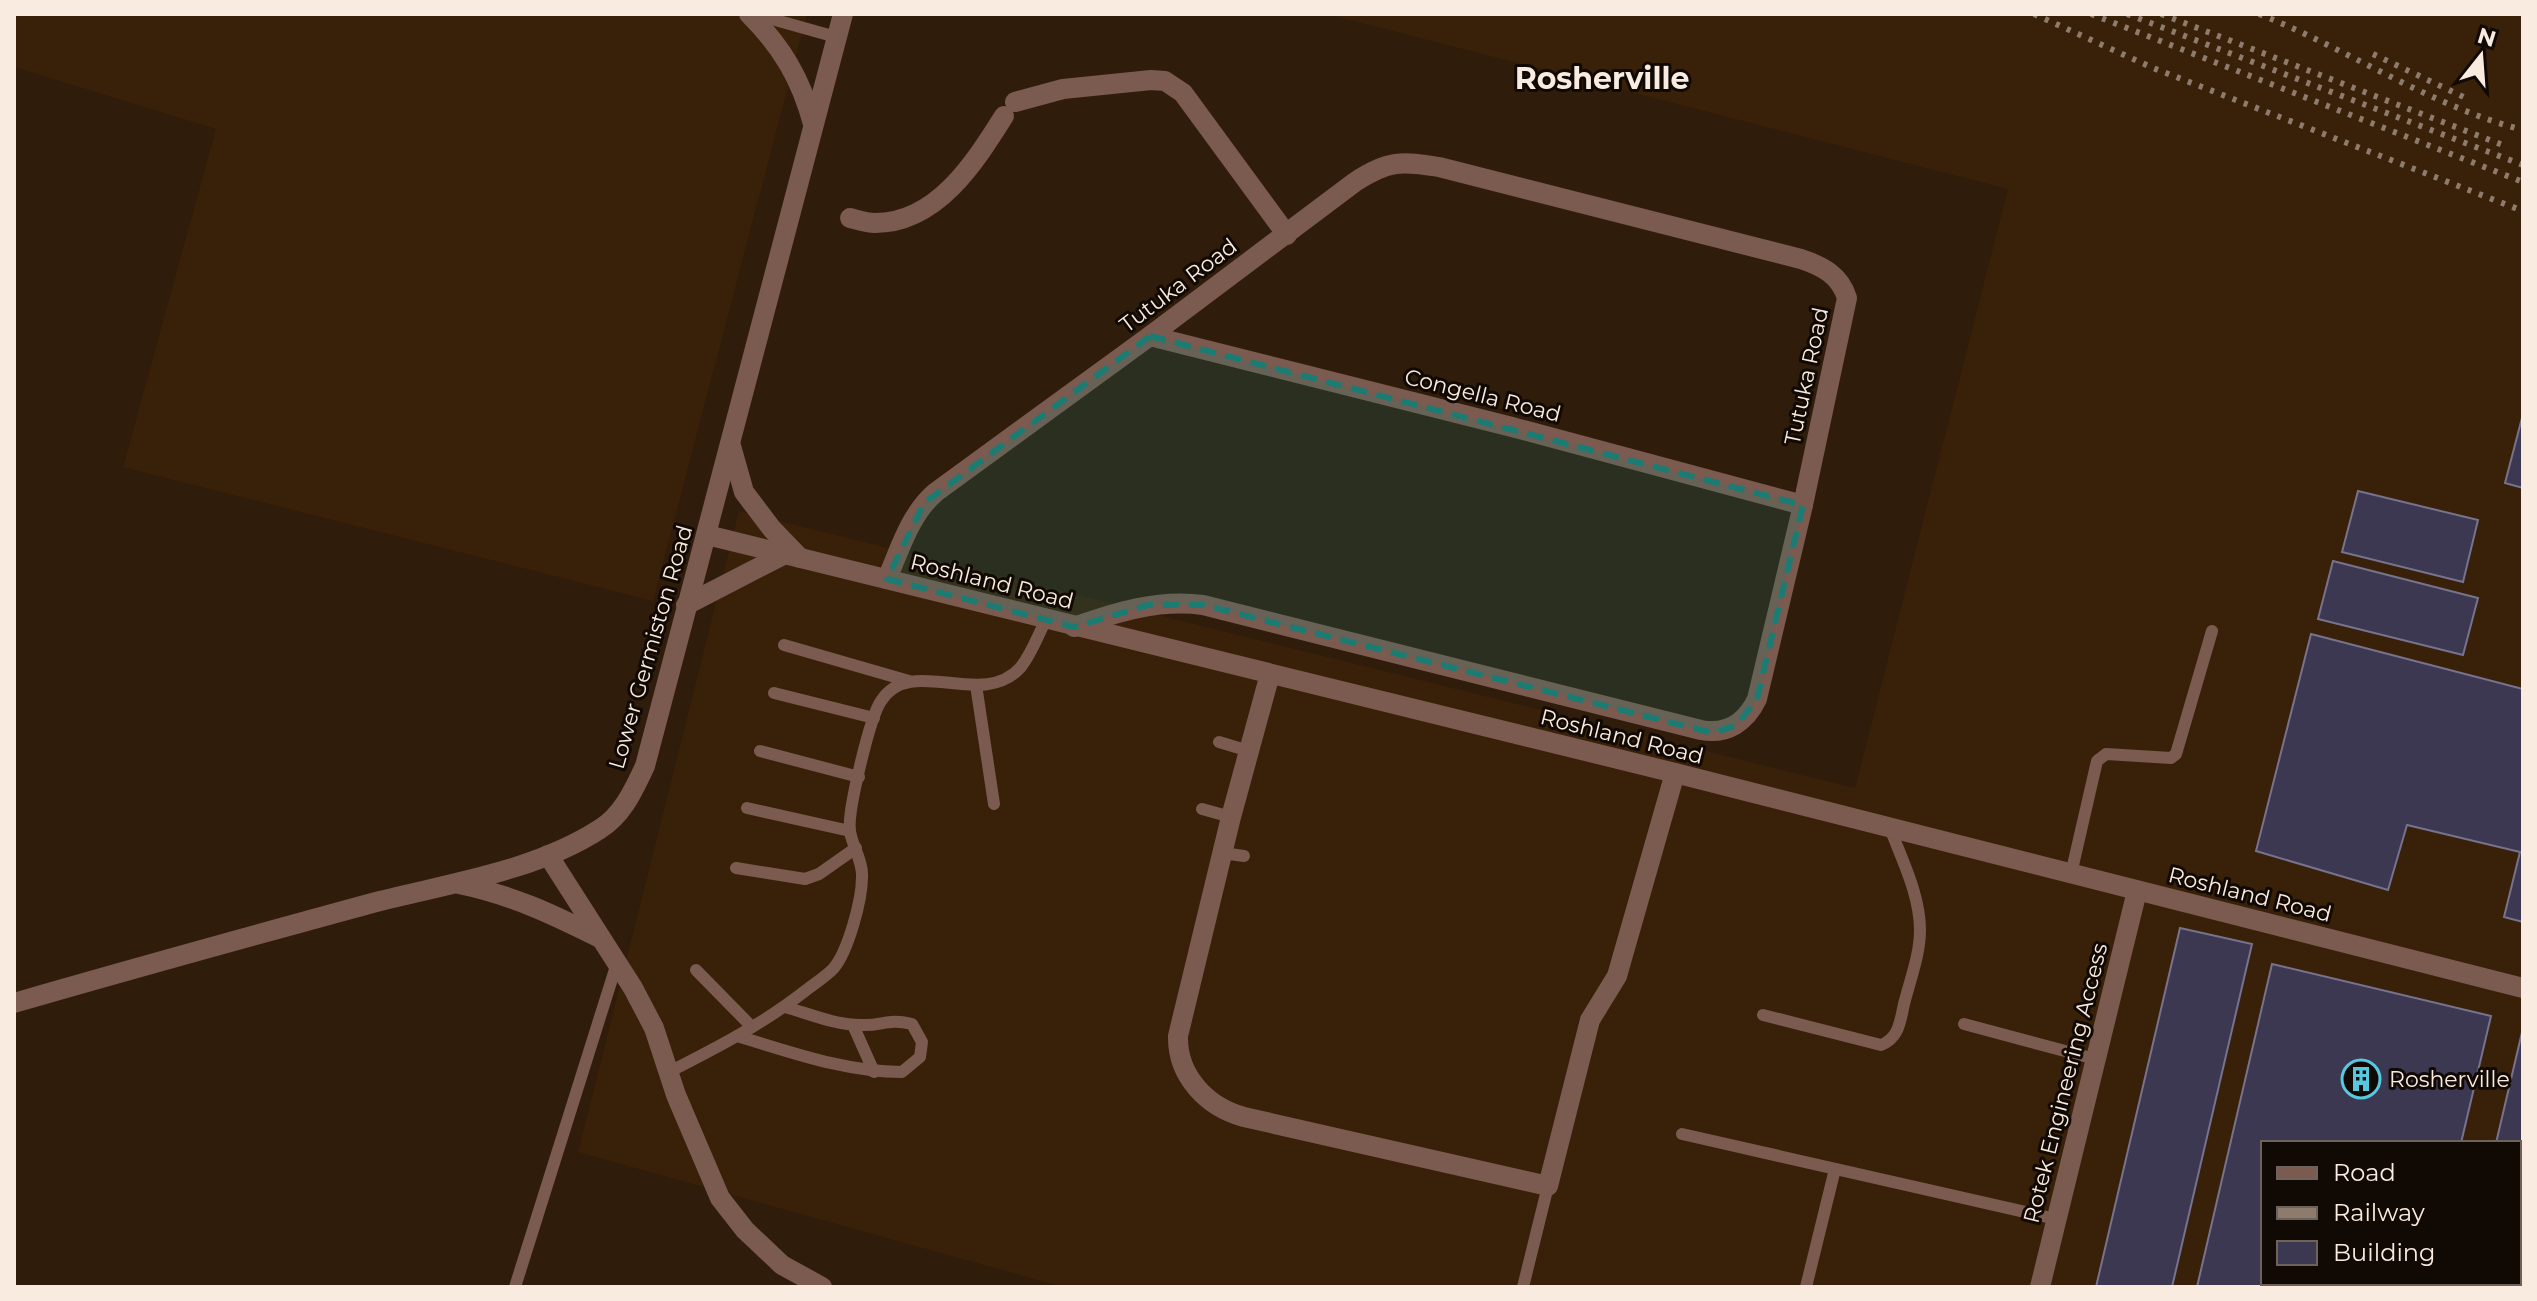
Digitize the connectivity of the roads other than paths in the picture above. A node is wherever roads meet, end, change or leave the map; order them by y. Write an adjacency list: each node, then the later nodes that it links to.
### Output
1 (752, 14): 3 (lane); 4 (street)
2 (843, 14): 3 (street, Lower Germiston Road)
3 (836, 37): 4 (street, Lower Germiston Road)
4 (814, 128): 8 (street, Lower Germiston Road)
5 (850, 218): 6 (street)
6 (1287, 235): 7 (street, Tutuka Road); 9 (street, Tutuka Road)
7 (1150, 336): 9 (street, Congella Road); 12 (street, Tutuka Road)
8 (730, 442): 10 (street, Lower Germiston Road); 11 (street)
9 (1803, 505): 15 (street, Tutuka Road)
10 (707, 535): 11 (street, Roshland Road); 13 (street, Lower Germiston Road)
11 (792, 556): 12 (street, Roshland Road); 13 (street)
12 (887, 579): 14 (street, Roshland Road)
13 (686, 605): 36 (street, Lower Germiston Road)
14 (1046, 620): 15 (street, Roshland Road); 20 (lane)
15 (1074, 627): 18 (street, Roshland Road)
16 (2212, 631): 39 (lane)
17 (784, 645): 19 (lane)
18 (1270, 674): 25 (street); 26 (street, Roshland Road)
19 (909, 681): 20 (lane); 22 (lane)
20 (976, 685): 28 (lane)
21 (774, 693): 22 (lane)
22 (874, 718): 27 (lane)
23 (1219, 742): 25 (lane)
24 (760, 751): 27 (lane)
25 (1249, 751): 31 (street)
26 (1675, 773): 32 (street, Roshland Road); 58 (street)
27 (859, 777): 33 (lane)
28 (994, 804)
29 (747, 808): 33 (lane)
30 (1202, 809): 31 (lane)
31 (1231, 817): 35 (street)
32 (1890, 828): 39 (street, Roshland Road); 48 (lane)
33 (850, 831): 34 (lane)
34 (856, 848): 38 (lane); 47 (lane)
35 (1222, 853): 37 (lane); 58 (street)
36 (548, 855): 40 (street, Lower Germiston Road); 42 (street)
37 (1244, 856)
38 (736, 868)
39 (2071, 874): 41 (street, Roshland Road)
40 (452, 882): 42 (street); 46 (street, Lower Germiston Road)
41 (2137, 891): 45 (street, Roshland Road); 53 (street, Rotek Engineering Access)
42 (600, 938): 43 (street)
43 (617, 963): 54 (street); 60 (lane)
44 (696, 970): 51 (lane)
45 (2523, 988)
46 (14, 1003)
47 (785, 1007): 50 (lane); 51 (lane)
48 (1763, 1015)
49 (1964, 1024): 53 (lane)
50 (853, 1025): 55 (lane); 55 (lane)
51 (752, 1027): 52 (lane)
52 (737, 1036): 54 (lane); 55 (lane)
53 (2095, 1059): 59 (street, Rotek Engineering Access)
54 (669, 1072): 61 (street)
55 (874, 1072)
56 (1682, 1134): 57 (lane)
57 (1835, 1169): 59 (lane); 63 (lane)
58 (1548, 1186): 62 (lane)
59 (2056, 1219): 64 (street, Rotek Engineering Access)
60 (515, 1287)
61 (822, 1287)
62 (1523, 1287)
63 (1806, 1287)
64 (2040, 1287)

